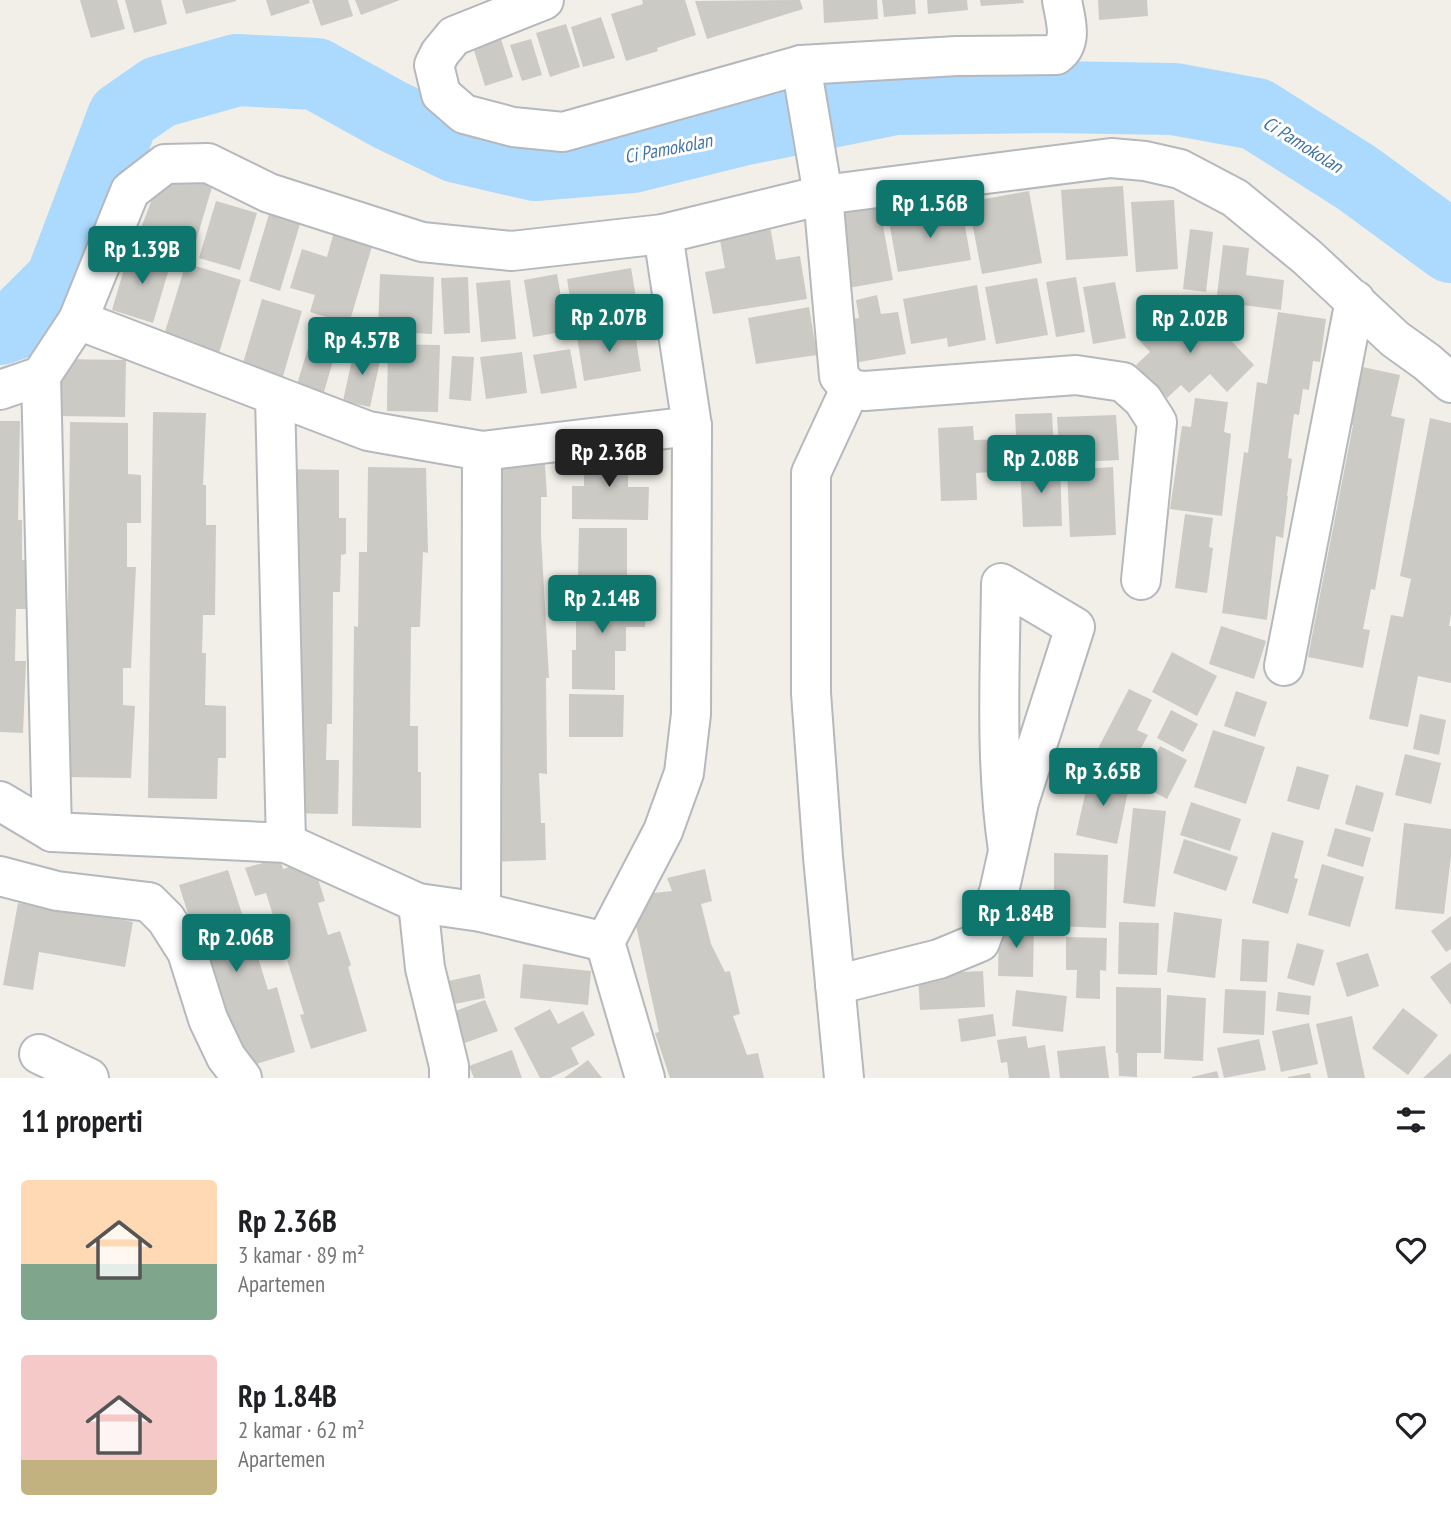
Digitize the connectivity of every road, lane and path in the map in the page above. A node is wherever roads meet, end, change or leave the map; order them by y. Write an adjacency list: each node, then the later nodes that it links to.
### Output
1 (544, 0): 3 (street)
2 (1062, 0): 3 (street)
3 (802, 78): 4 (street)
4 (823, 195): 5 (street); 6 (street); 10 (street)
5 (663, 234): 7 (street); 13 (street)
6 (1355, 300): 9 (street); 16 (street)
7 (78, 320): 8 (street); 12 (street)
8 (41, 376): 11 (street); 18 (street)
9 (1451, 383)
10 (850, 389): 15 (street); 25 (street)
11 (0, 390)
12 (275, 397): 14 (street); 19 (street)
13 (692, 426): 14 (street); 24 (street)
14 (482, 451): 23 (street)
15 (1141, 580)
16 (1284, 666)
17 (0, 801): 18 (street)
18 (52, 832): 19 (street)
19 (286, 843): 22 (street)
20 (1009, 850): 20 (street); 25 (street)
21 (0, 876): 28 (street)
22 (418, 903): 23 (street); 29 (street)
23 (481, 912): 24 (street)
24 (605, 942): 30 (street)
25 (835, 985): 31 (street)
26 (39, 1054): 27 (street)
27 (89, 1078)
28 (242, 1078)
29 (449, 1078)
30 (645, 1078)
31 (844, 1078)

